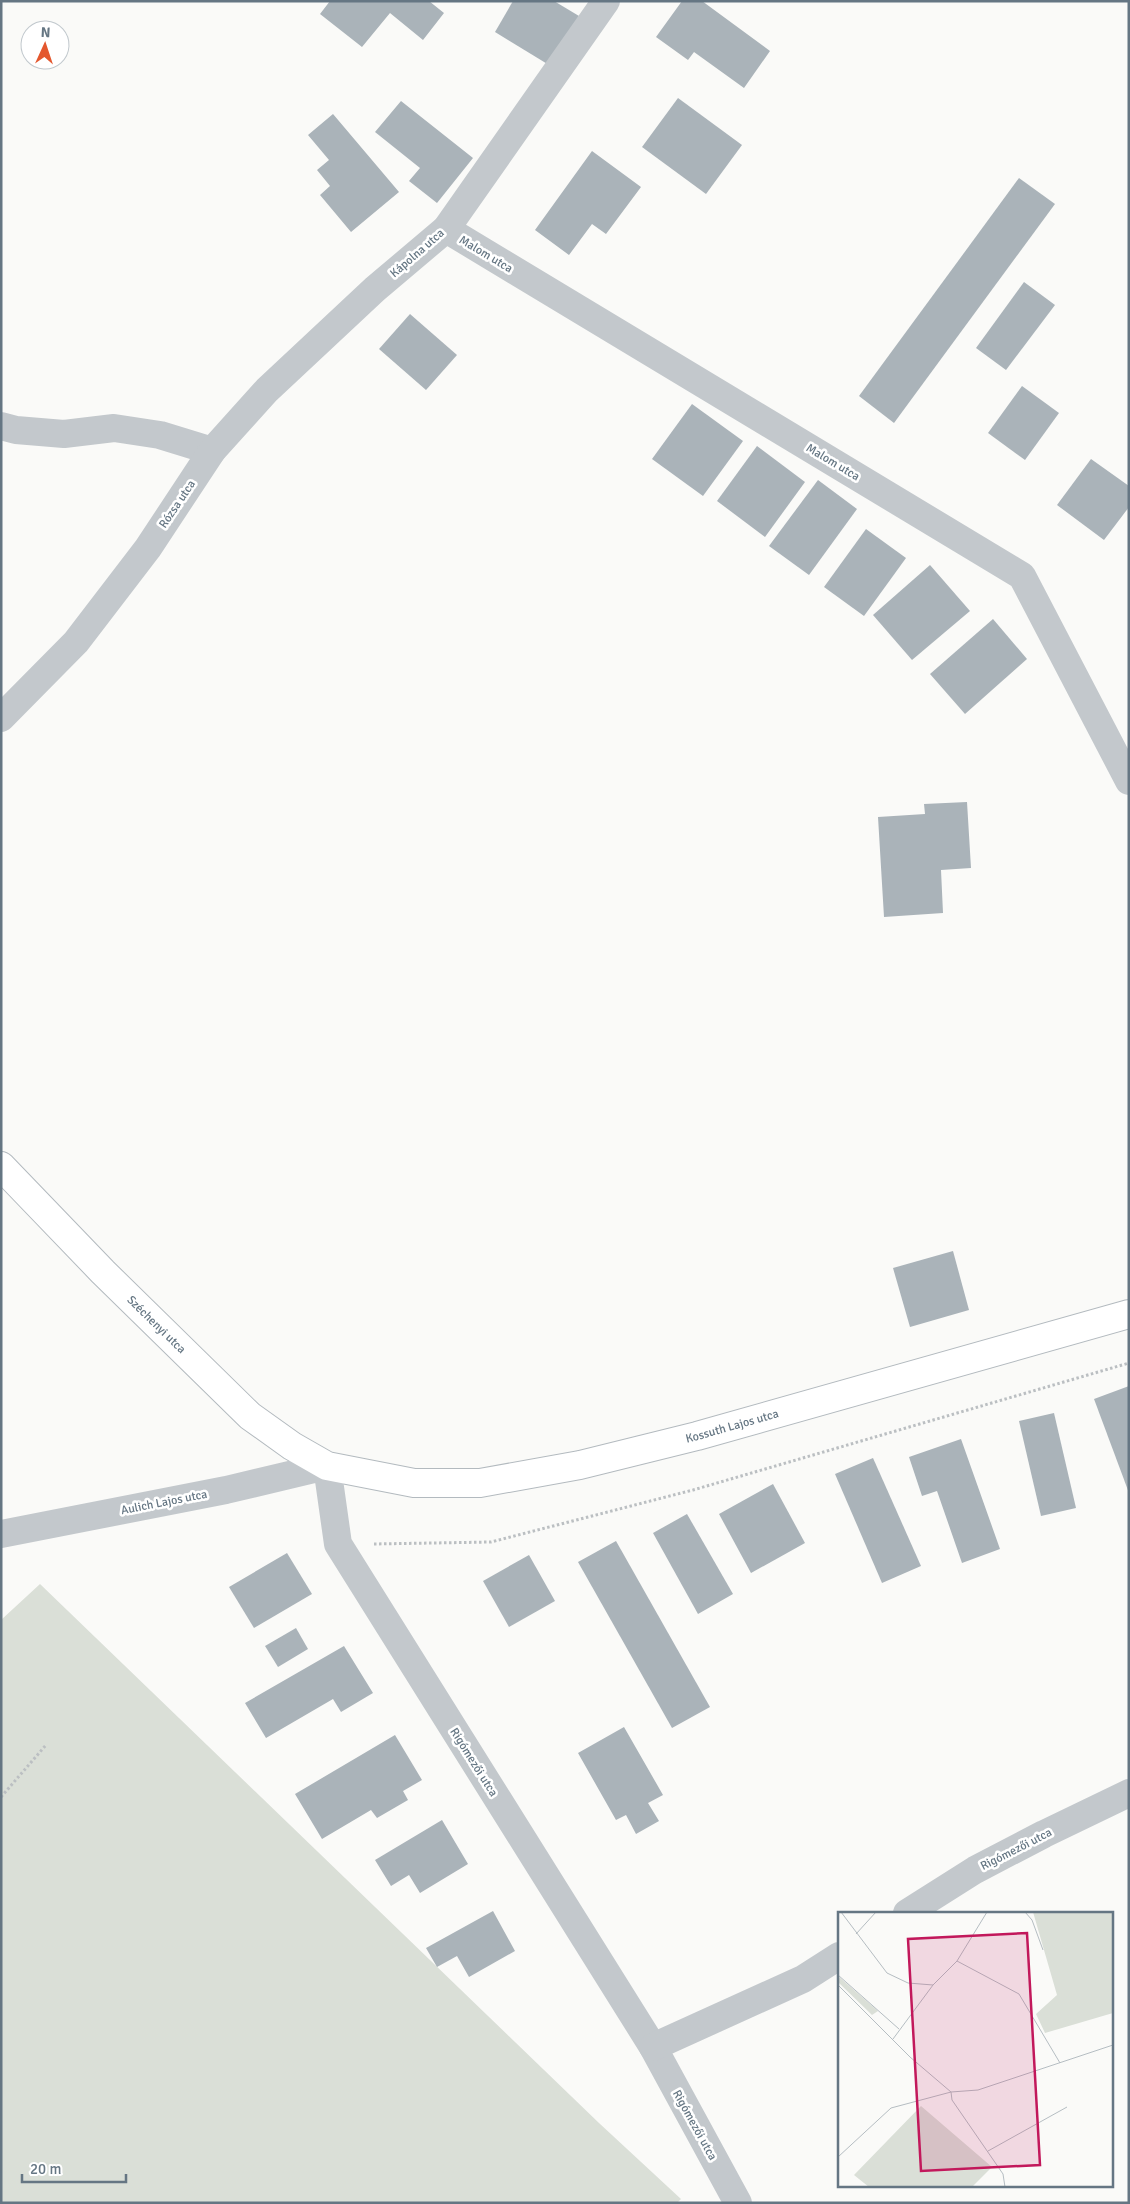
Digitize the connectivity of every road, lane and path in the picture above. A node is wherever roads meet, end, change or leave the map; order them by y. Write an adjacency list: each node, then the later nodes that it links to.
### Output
1 (606, 1): 2 (street, Kápolna utca)
2 (446, 230): 4 (street, Kápolna utca); 6 (street, Malom utca)
3 (1, 426): 4 (street)
4 (212, 451): 5 (street, Rózsa utca)
5 (1, 718)
6 (1129, 781)
7 (1, 1166): 10 (main road, Széchenyi utca)
8 (1129, 1314): 10 (main road, Kossuth Lajos utca)
9 (1129, 1363): 12 (path)
10 (327, 1466): 11 (street, Aulich Lajos utca); 12 (street, Rigómezői utca)
11 (1, 1534)
12 (338, 1544): 18 (street, Rigómezői utca)
13 (46, 1745): 15 (path)
14 (1129, 1793): 16 (street, Rigómezői utca)
15 (1, 1797)
16 (909, 1912)
17 (838, 1957): 18 (street)
18 (653, 2047): 19 (street, Rigómezői utca)
19 (738, 2203)

